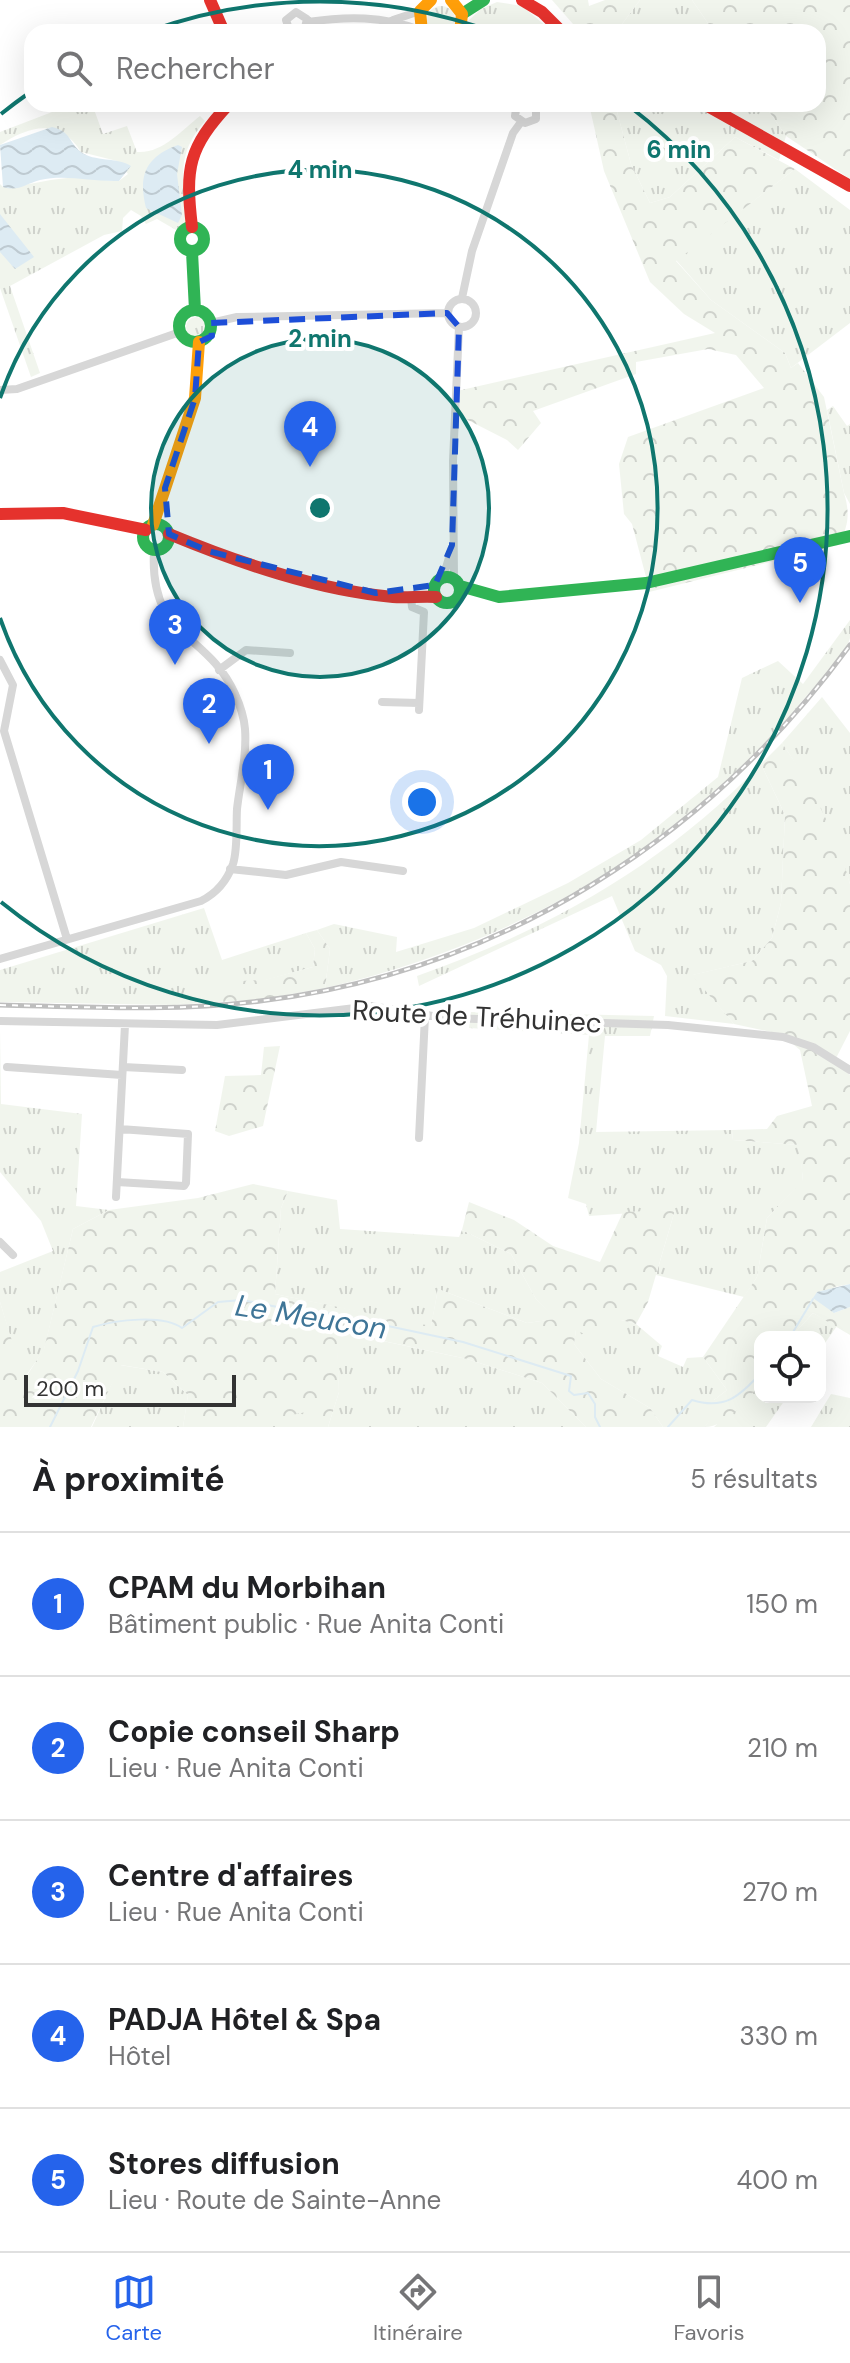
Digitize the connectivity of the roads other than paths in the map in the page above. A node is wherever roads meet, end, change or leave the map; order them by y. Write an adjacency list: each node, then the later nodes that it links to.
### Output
1 (210, 0): 8 (main road)
2 (451, 0): 12 (main road)
3 (484, 0): 13 (main road)
4 (522, 0): 14 (main road)
5 (426, 4): 6 (street); 11 (main road)
6 (393, 20): 7 (street); 10 (street)
7 (308, 22): 9 (street)
8 (220, 24)
9 (288, 24)
10 (403, 24)
11 (422, 24)
12 (463, 24)
13 (465, 24)
14 (554, 24)
15 (222, 112): 22 (main road)
16 (514, 112): 19 (street)
17 (536, 112): 19 (street)
18 (718, 112): 20 (main road)
19 (521, 122): 21 (street)
20 (850, 186)
21 (462, 298): 23 (street); 25 (street)
22 (195, 310): 24 (main road); 26 (main road)
23 (447, 313): 24 (street); 25 (street)
24 (211, 323): 27 (main road)
25 (459, 327): 32 (street)
26 (180, 332): 27 (main road); 28 (street)
27 (199, 342): 30 (main road)
28 (0, 390)
29 (0, 514): 30 (main road)
30 (157, 536): 33 (main road); 37 (street)
31 (850, 536): 32 (main road)
32 (448, 587): 33 (main road); 34 (main road)
33 (376, 593): 34 (main road)
34 (411, 597): 38 (street)
35 (290, 653): 37 (street)
36 (0, 660): 41 (street)
37 (219, 670): 39 (street)
38 (382, 702)
39 (230, 869): 40 (street); 41 (street)
40 (403, 871)
41 (67, 939): 42 (street)
42 (0, 959)
43 (425, 1016): 45 (street, Route de Tréhuinec); 48 (street, Route de Tréhuinec); 51 (street)
44 (0, 1021): 45 (street, Route de Tréhuinec)
45 (125, 1025): 49 (street)
46 (7, 1067): 49 (street)
47 (182, 1070): 49 (street)
48 (850, 1070)
49 (123, 1071): 50 (street)
50 (120, 1129): 52 (street); 52 (street)
51 (419, 1138)
52 (117, 1182): 53 (street)
53 (116, 1197)
54 (0, 1242): 55 (street)
55 (13, 1255)

